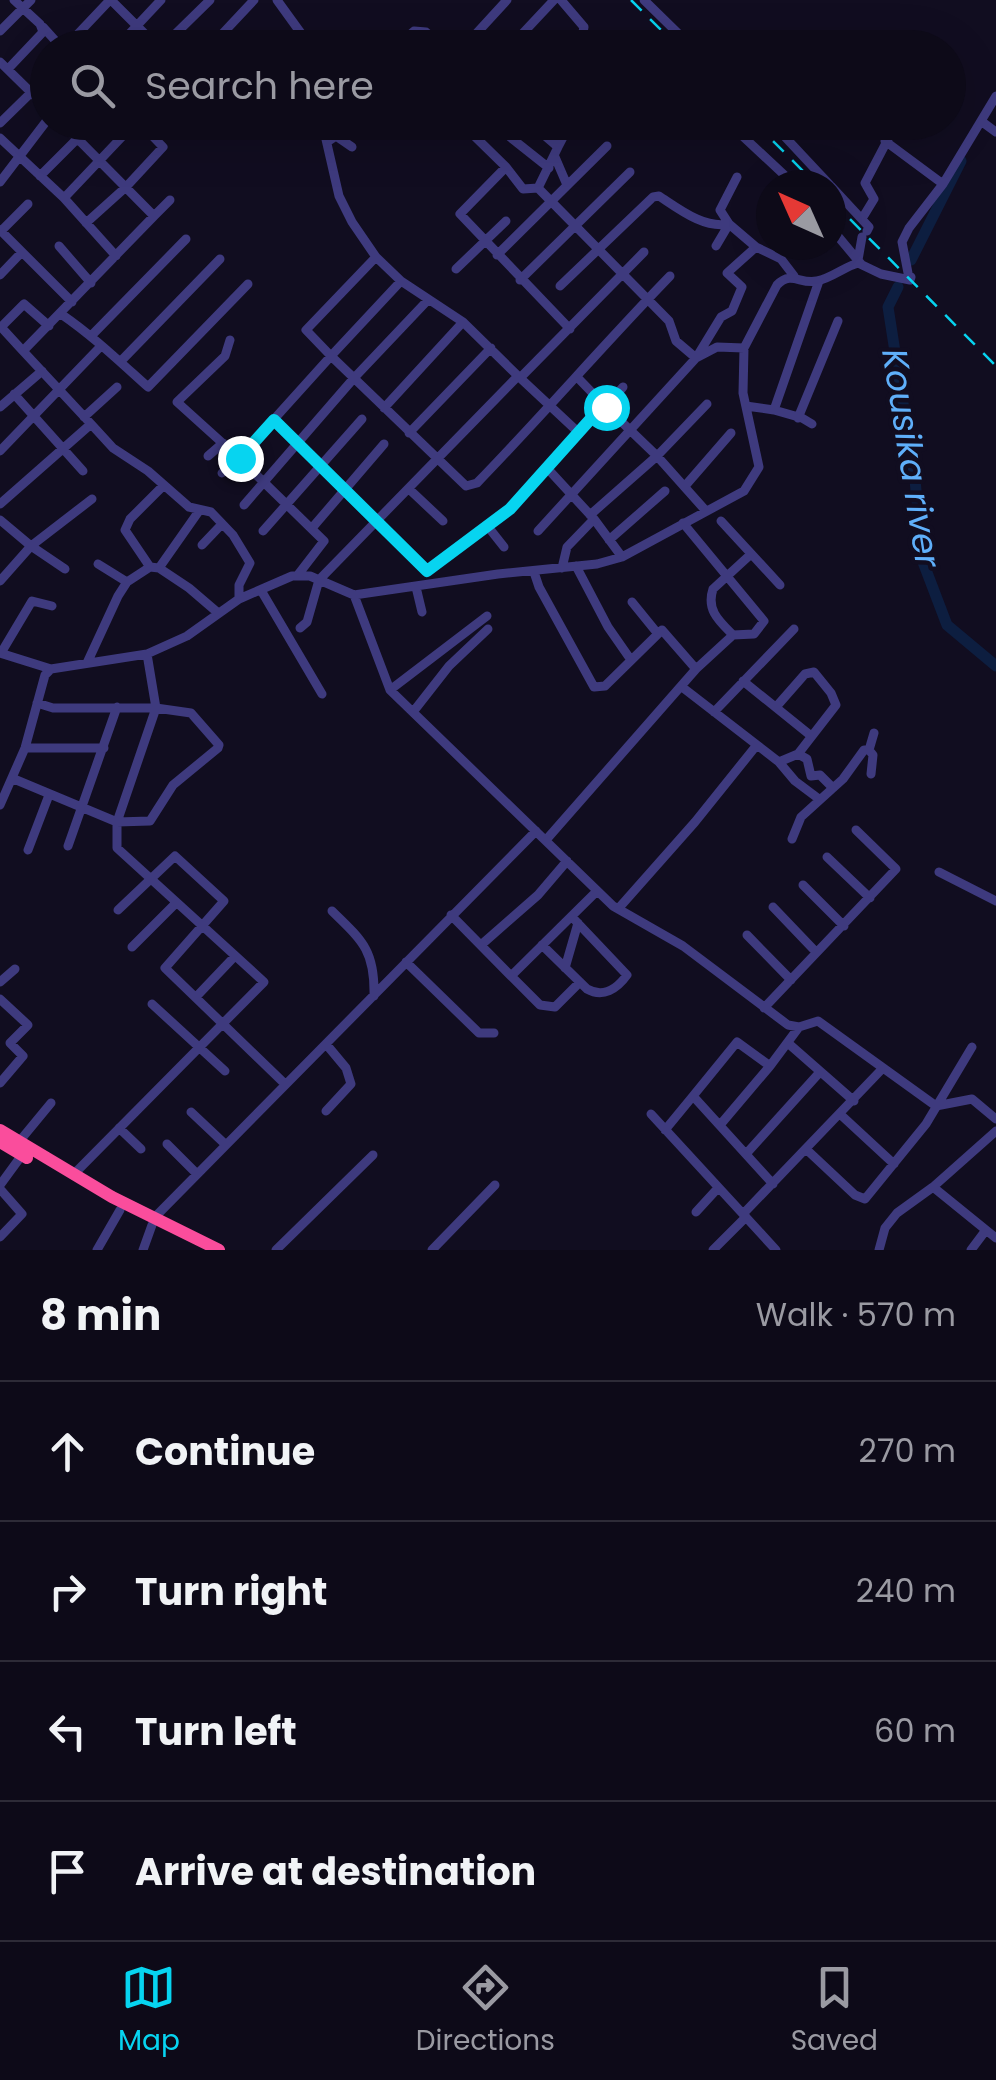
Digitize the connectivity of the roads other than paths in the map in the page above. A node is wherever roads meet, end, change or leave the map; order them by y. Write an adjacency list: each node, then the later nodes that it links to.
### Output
1 (14, 0): 11 (street)
2 (31, 0): 11 (street)
3 (111, 0): 12 (street); 16 (street)
4 (162, 0): 12 (street)
5 (210, 0): 19 (street)
6 (254, 0): 20 (street)
7 (507, 0): 22 (street)
8 (558, 0): 23 (street); 24 (street)
9 (644, 0): 25 (street)
10 (279, 1): 21 (street)
11 (23, 8): 13 (street); 26 (street)
12 (137, 25): 17 (street); 18 (street)
13 (42, 27): 14 (street); 15 (street)
14 (41, 30)
15 (45, 30)
16 (82, 30)
17 (132, 30)
18 (142, 30)
19 (179, 30)
20 (226, 30)
21 (299, 30)
22 (480, 30)
23 (528, 30)
24 (581, 30)
25 (675, 30)
26 (0, 31)
27 (30, 46): 28 (street)
28 (4, 69): 29 (street)
29 (30, 91)
30 (30, 93): 33 (street)
31 (996, 96): 32 (street)
32 (981, 120): 34 (street); 63 (street)
33 (0, 123)
34 (996, 132)
35 (0, 138): 53 (street)
36 (30, 140): 53 (street)
37 (78, 140): 54 (street); 60 (street)
38 (120, 140): 54 (street)
39 (157, 140): 65 (street)
40 (330, 140): 49 (street)
41 (341, 140): 51 (street)
42 (513, 140): 56 (street)
43 (545, 140): 52 (street)
44 (562, 140): 52 (street)
45 (747, 140): 57 (street)
46 (788, 140): 58 (street)
47 (479, 141): 55 (street)
48 (885, 141): 63 (street); 73 (street)
49 (327, 142): 90 (street)
50 (607, 146): 64 (street)
51 (352, 148)
52 (556, 152): 56 (street); 64 (street)
53 (18, 154): 60 (street); 62 (street)
54 (100, 161): 65 (street); 67 (street)
55 (506, 168): 66 (street); 80 (street)
56 (549, 168): 66 (street)
57 (779, 170)
58 (817, 170)
59 (630, 172): 77 (street)
60 (40, 176): 67 (street)
61 (737, 178): 76 (street)
62 (0, 182)
63 (943, 184): 93 (street)
64 (566, 186): 70 (street)
65 (126, 188): 72 (street); 75 (street)
66 (538, 188): 70 (street)
67 (64, 198): 75 (street)
68 (170, 200): 72 (street)
69 (846, 200): 73 (street)
70 (550, 202): 77 (street); 88 (street)
71 (28, 204): 78 (street)
72 (154, 216): 89 (street)
73 (863, 217): 93 (street)
74 (506, 220): 80 (street)
75 (86, 223): 89 (street)
76 (728, 224): 82 (street); 84 (street); 85 (street)
77 (574, 226): 85 (street); 99 (street)
78 (1, 231): 86 (street)
79 (186, 239): 113 (street)
80 (485, 241): 88 (street); 94 (street)
81 (59, 246): 102 (street)
82 (716, 246)
83 (846, 246): 93 (street)
84 (756, 247): 120 (street)
85 (596, 250): 96 (street); 104 (street)
86 (22, 252): 95 (street); 107 (street)
87 (644, 252): 96 (street)
88 (497, 255): 99 (street)
89 (116, 256): 102 (street)
90 (376, 256): 101 (street); 119 (street)
91 (220, 258): 121 (street)
92 (782, 260): 98 (street)
93 (860, 263): 100 (street)
94 (456, 269)
95 (0, 274)
96 (622, 275): 105 (street); 112 (street)
97 (670, 276): 105 (street)
98 (794, 276): 100 (street); 117 (street)
99 (520, 280): 112 (street)
100 (819, 280): 136 (street)
101 (401, 281): 106 (street); 119 (street)
102 (91, 283): 107 (street)
103 (248, 284): 121 (street)
104 (560, 286)
105 (647, 299): 120 (street); 124 (street)
106 (427, 300): 110 (street); 125 (street)
107 (72, 302): 108 (street)
108 (61, 314): 111 (street); 113 (street)
109 (838, 321): 138 (street)
110 (463, 322): 116 (street); 134 (street)
111 (49, 326): 118 (street); 118 (street)
112 (570, 329): 123 (street)
113 (93, 334): 115 (street)
114 (230, 340): 147 (street)
115 (101, 346): 121 (street); 128 (street)
116 (491, 348): 123 (street); 146 (street)
117 (744, 348): 120 (street); 133 (street)
118 (23, 352): 122 (street)
119 (331, 356): 125 (street); 140 (street)
120 (696, 358): 143 (street)
121 (121, 362)
122 (42, 371): 128 (street); 129 (street)
123 (519, 377): 135 (street); 155 (street)
124 (577, 377): 132 (street); 135 (street)
125 (354, 378): 134 (street); 149 (street)
126 (116, 387): 141 (street)
127 (622, 388): 132 (street)
128 (60, 391): 137 (street); 141 (street)
129 (14, 394): 131 (street); 137 (street)
130 (707, 404): 153 (street)
131 (0, 406)
132 (605, 406): 143 (street); 144 (street)
133 (746, 406): 136 (street); 172 (street)
134 (384, 408): 146 (street)
135 (550, 408): 144 (street); 155 (street)
136 (774, 410): 138 (street)
137 (34, 418): 150 (street); 151 (street)
138 (798, 418): 142 (street)
139 (362, 419): 156 (street)
140 (274, 420): 149 (street); 154 (street)
141 (88, 421): 150 (street); 161 (street)
142 (812, 424)
143 (629, 428): 153 (street); 166 (street)
144 (578, 432): 157 (street)
145 (730, 432): 162 (street)
146 (408, 433): 155 (street)
147 (222, 442): 152 (street); 154 (street)
148 (384, 444): 164 (street)
149 (298, 445): 156 (street); 160 (street)
150 (62, 449): 158 (street); 168 (street)
151 (0, 451)
152 (208, 456)
153 (657, 456): 162 (street); 173 (street)
154 (240, 458): 159 (street); 160 (street)
155 (438, 460): 163 (street)
156 (321, 465): 164 (street); 170 (street)
157 (547, 468): 166 (street); 181 (street)
158 (82, 471)
159 (222, 473)
160 (266, 483): 169 (street); 170 (street)
161 (164, 486): 171 (street); 192 (street)
162 (685, 486): 172 (street)
163 (410, 489): 176 (street); 177 (street)
164 (346, 490): 177 (street); 180 (street)
165 (664, 492): 184 (street)
166 (572, 494): 173 (street); 183 (street)
167 (92, 499): 186 (street)
168 (0, 504)
169 (244, 505)
170 (288, 505): 180 (street); 182 (street)
171 (200, 511): 179 (street); 192 (street)
172 (706, 511): 178 (street)
173 (592, 517): 184 (street); 193 (street)
174 (0, 520): 186 (street)
175 (722, 520): 188 (street)
176 (443, 521)
177 (377, 522): 181 (street); 198 (street)
178 (683, 523): 189 (street); 197 (street)
179 (222, 524): 185 (street); 205 (street)
180 (312, 528): 196 (street)
181 (489, 528): 187 (street)
182 (263, 531)
183 (538, 531)
184 (610, 540): 189 (street)
185 (202, 545)
186 (31, 546): 194 (street); 199 (street)
187 (504, 547)
188 (750, 555): 197 (street); 201 (street)
189 (622, 557): 191 (street)
190 (98, 564): 200 (street)
191 (576, 566): 193 (street); 218 (street)
192 (155, 568): 200 (street); 208 (street)
193 (562, 568): 195 (street)
194 (66, 569)
195 (534, 572): 202 (street); 218 (street)
196 (297, 576): 198 (street); 203 (street)
197 (726, 576): 215 (street); 215 (street)
198 (319, 580): 204 (street); 211 (street)
199 (0, 581)
200 (127, 582): 219 (street)
201 (780, 585)
202 (416, 587): 204 (street); 209 (street)
203 (262, 592): 205 (street); 225 (street)
204 (354, 594): 224 (street)
205 (238, 599): 208 (street)
206 (632, 602): 214 (street)
207 (52, 606): 216 (street)
208 (217, 612): 217 (street)
209 (422, 612)
210 (487, 616): 224 (street)
211 (300, 628)
212 (488, 628): 230 (street)
213 (794, 629): 222 (street)
214 (658, 634): 218 (street); 221 (street)
215 (732, 635): 221 (street)
216 (1, 653): 220 (street)
217 (147, 654): 219 (street); 229 (street)
218 (631, 660)
219 (87, 663): 220 (street)
220 (51, 669): 226 (street)
221 (696, 669): 223 (street)
222 (743, 681): 228 (street); 231 (street)
223 (682, 688): 231 (street); 251 (street)
224 (390, 690): 230 (street)
225 (322, 694)
226 (38, 703): 227 (street); 235 (street)
227 (116, 707): 229 (street); 236 (street)
228 (776, 707): 233 (street); 233 (street)
229 (156, 708): 247 (street); 247 (street)
230 (413, 712): 249 (street)
231 (714, 712): 234 (street)
232 (874, 733): 237 (street)
233 (810, 735): 238 (street)
234 (756, 746): 239 (street); 264 (street)
235 (25, 748): 236 (street); 241 (street)
236 (104, 748): 246 (street)
237 (869, 750): 240 (street); 242 (street)
238 (798, 754): 239 (street); 242 (street)
239 (778, 762): 244 (street)
240 (871, 774)
241 (14, 779): 243 (street); 245 (street)
242 (833, 788): 244 (street)
243 (50, 795): 246 (street); 253 (street)
244 (819, 799): 250 (street)
245 (0, 805)
246 (83, 810): 247 (street); 252 (street)
247 (116, 822): 257 (street)
248 (856, 830): 260 (street)
249 (536, 831): 251 (street); 267 (street)
250 (792, 839)
251 (546, 840): 255 (street)
252 (68, 846)
253 (28, 850)
254 (826, 857): 260 (street)
255 (567, 862): 259 (street); 273 (street)
256 (939, 872): 261 (street)
257 (150, 878): 262 (street); 265 (street); 269 (street)
258 (803, 885): 270 (street)
259 (597, 891): 264 (street); 268 (street)
260 (870, 898): 270 (street)
261 (996, 901)
262 (176, 903): 269 (street); 274 (street)
263 (772, 906): 275 (street)
264 (618, 909): 288 (street)
265 (118, 910)
266 (332, 911): 284 (street)
267 (451, 915): 273 (street); 277 (street)
268 (575, 920): 272 (street); 278 (street); 283 (street)
269 (201, 926): 276 (street); 285 (street)
270 (844, 926): 275 (street)
271 (746, 935): 281 (street)
272 (542, 945): 278 (street); 280 (street)
273 (481, 946): 280 (street)
274 (132, 947)
275 (816, 952): 281 (street)
276 (235, 956): 285 (street); 289 (street)
277 (406, 962): 284 (street); 291 (street)
278 (564, 968): 283 (street)
279 (14, 969): 282 (street)
280 (511, 976): 283 (street)
281 (791, 980): 288 (street)
282 (0, 982)
283 (580, 982)
284 (374, 996): 292 (street)
285 (196, 997): 289 (street)
286 (0, 999): 300 (street)
287 (152, 1004): 295 (street)
288 (764, 1008): 290 (street)
289 (223, 1023): 295 (street); 301 (street)
290 (799, 1028): 293 (street); 297 (street)
291 (494, 1033)
292 (326, 1044): 301 (street); 306 (street)
293 (789, 1044): 296 (street); 299 (street)
294 (972, 1047): 305 (street)
295 (198, 1048): 298 (street); 312 (street)
296 (770, 1066): 302 (street); 311 (street)
297 (884, 1068): 303 (street); 305 (street)
298 (225, 1071)
299 (820, 1072): 303 (street); 322 (street)
300 (0, 1083)
301 (285, 1084): 318 (street)
302 (693, 1096): 311 (street); 314 (street)
303 (854, 1101): 309 (street)
304 (51, 1103): 319 (street)
305 (936, 1106): 310 (street); 324 (street)
306 (326, 1111)
307 (191, 1112): 318 (street)
308 (651, 1114): 314 (street)
309 (842, 1116): 321 (street); 324 (street)
310 (996, 1118)
311 (720, 1125): 322 (street)
312 (119, 1128): 320 (street); 325 (street)
313 (0, 1130): 319 (highway)
314 (666, 1130): 331 (street)
315 (996, 1131): 330 (street)
316 (0, 1142): 319 (highway)
317 (167, 1144): 326 (street)
318 (226, 1145): 326 (street)
319 (20, 1149): 325 (highway); 329 (street); 332 (highway)
320 (141, 1149)
321 (807, 1150): 324 (street); 327 (street)
322 (746, 1154): 327 (street)
323 (373, 1156): 343 (street)
324 (894, 1164)
325 (73, 1174): 335 (highway)
326 (198, 1174): 335 (street)
327 (773, 1184): 334 (street)
328 (495, 1185): 344 (street)
329 (0, 1187): 337 (street)
330 (933, 1187): 336 (street); 347 (street)
331 (718, 1188): 333 (street); 334 (street)
332 (120, 1210): 335 (highway); 339 (street)
333 (696, 1212)
334 (745, 1216): 345 (street); 346 (street)
335 (153, 1222): 340 (street); 341 (highway); 342 (highway)
336 (986, 1230): 338 (street); 348 (street)
337 (0, 1237)
338 (996, 1238)
339 (100, 1249)
340 (143, 1250)
341 (202, 1250)
342 (219, 1250)
343 (276, 1250)
344 (432, 1250)
345 (713, 1250)
346 (776, 1250)
347 (879, 1250)
348 (971, 1250)

